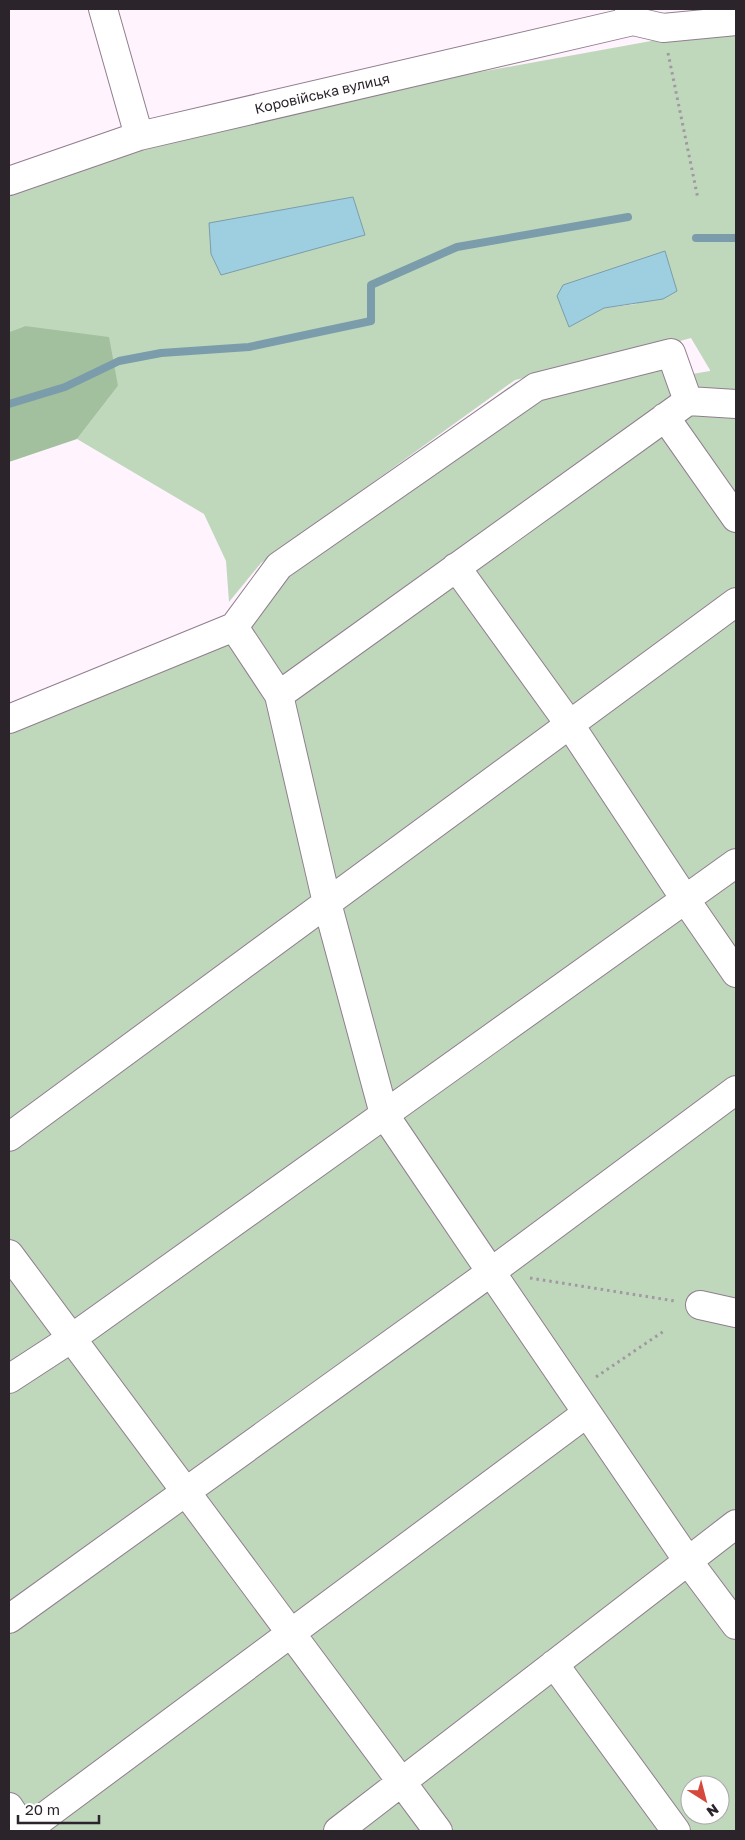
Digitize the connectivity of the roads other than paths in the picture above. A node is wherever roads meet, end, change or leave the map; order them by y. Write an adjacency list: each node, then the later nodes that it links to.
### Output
1 (103, 9): 4 (street)
2 (631, 15): 3 (street); 4 (street, Коровійська вулиця)
3 (736, 21)
4 (139, 136): 5 (street, Коровійська вулиця)
5 (9, 180)
6 (688, 401): 7 (street); 8 (street); 12 (street)
7 (736, 404)
8 (665, 417): 9 (street); 10 (street)
9 (736, 518)
10 (456, 568): 13 (street); 15 (street)
11 (736, 602): 15 (street)
12 (234, 627): 13 (street); 14 (street)
13 (278, 695): 18 (street)
14 (9, 719)
15 (570, 724): 17 (street); 18 (street)
16 (736, 863): 17 (street)
17 (685, 899): 19 (street); 21 (street)
18 (326, 903): 21 (street); 22 (street)
19 (736, 973)
20 (736, 1090): 24 (street)
21 (384, 1114): 24 (street); 27 (street)
22 (9, 1137)
23 (9, 1254): 27 (street)
24 (491, 1272): 29 (street); 30 (street)
25 (700, 1305): 26 (street)
26 (736, 1312)
27 (72, 1338): 28 (street); 30 (street)
28 (9, 1379)
29 (580, 1403): 32 (street); 35 (street)
30 (184, 1493): 33 (street); 35 (street)
31 (736, 1524): 32 (street)
32 (688, 1561): 34 (street); 36 (street)
33 (9, 1619)
34 (736, 1625)
35 (290, 1634): 37 (street); 39 (street)
36 (554, 1664): 37 (street); 42 (street)
37 (402, 1782): 40 (street); 41 (street)
38 (9, 1807): 39 (street)
39 (25, 1831)
40 (338, 1831)
41 (438, 1831)
42 (676, 1831)

